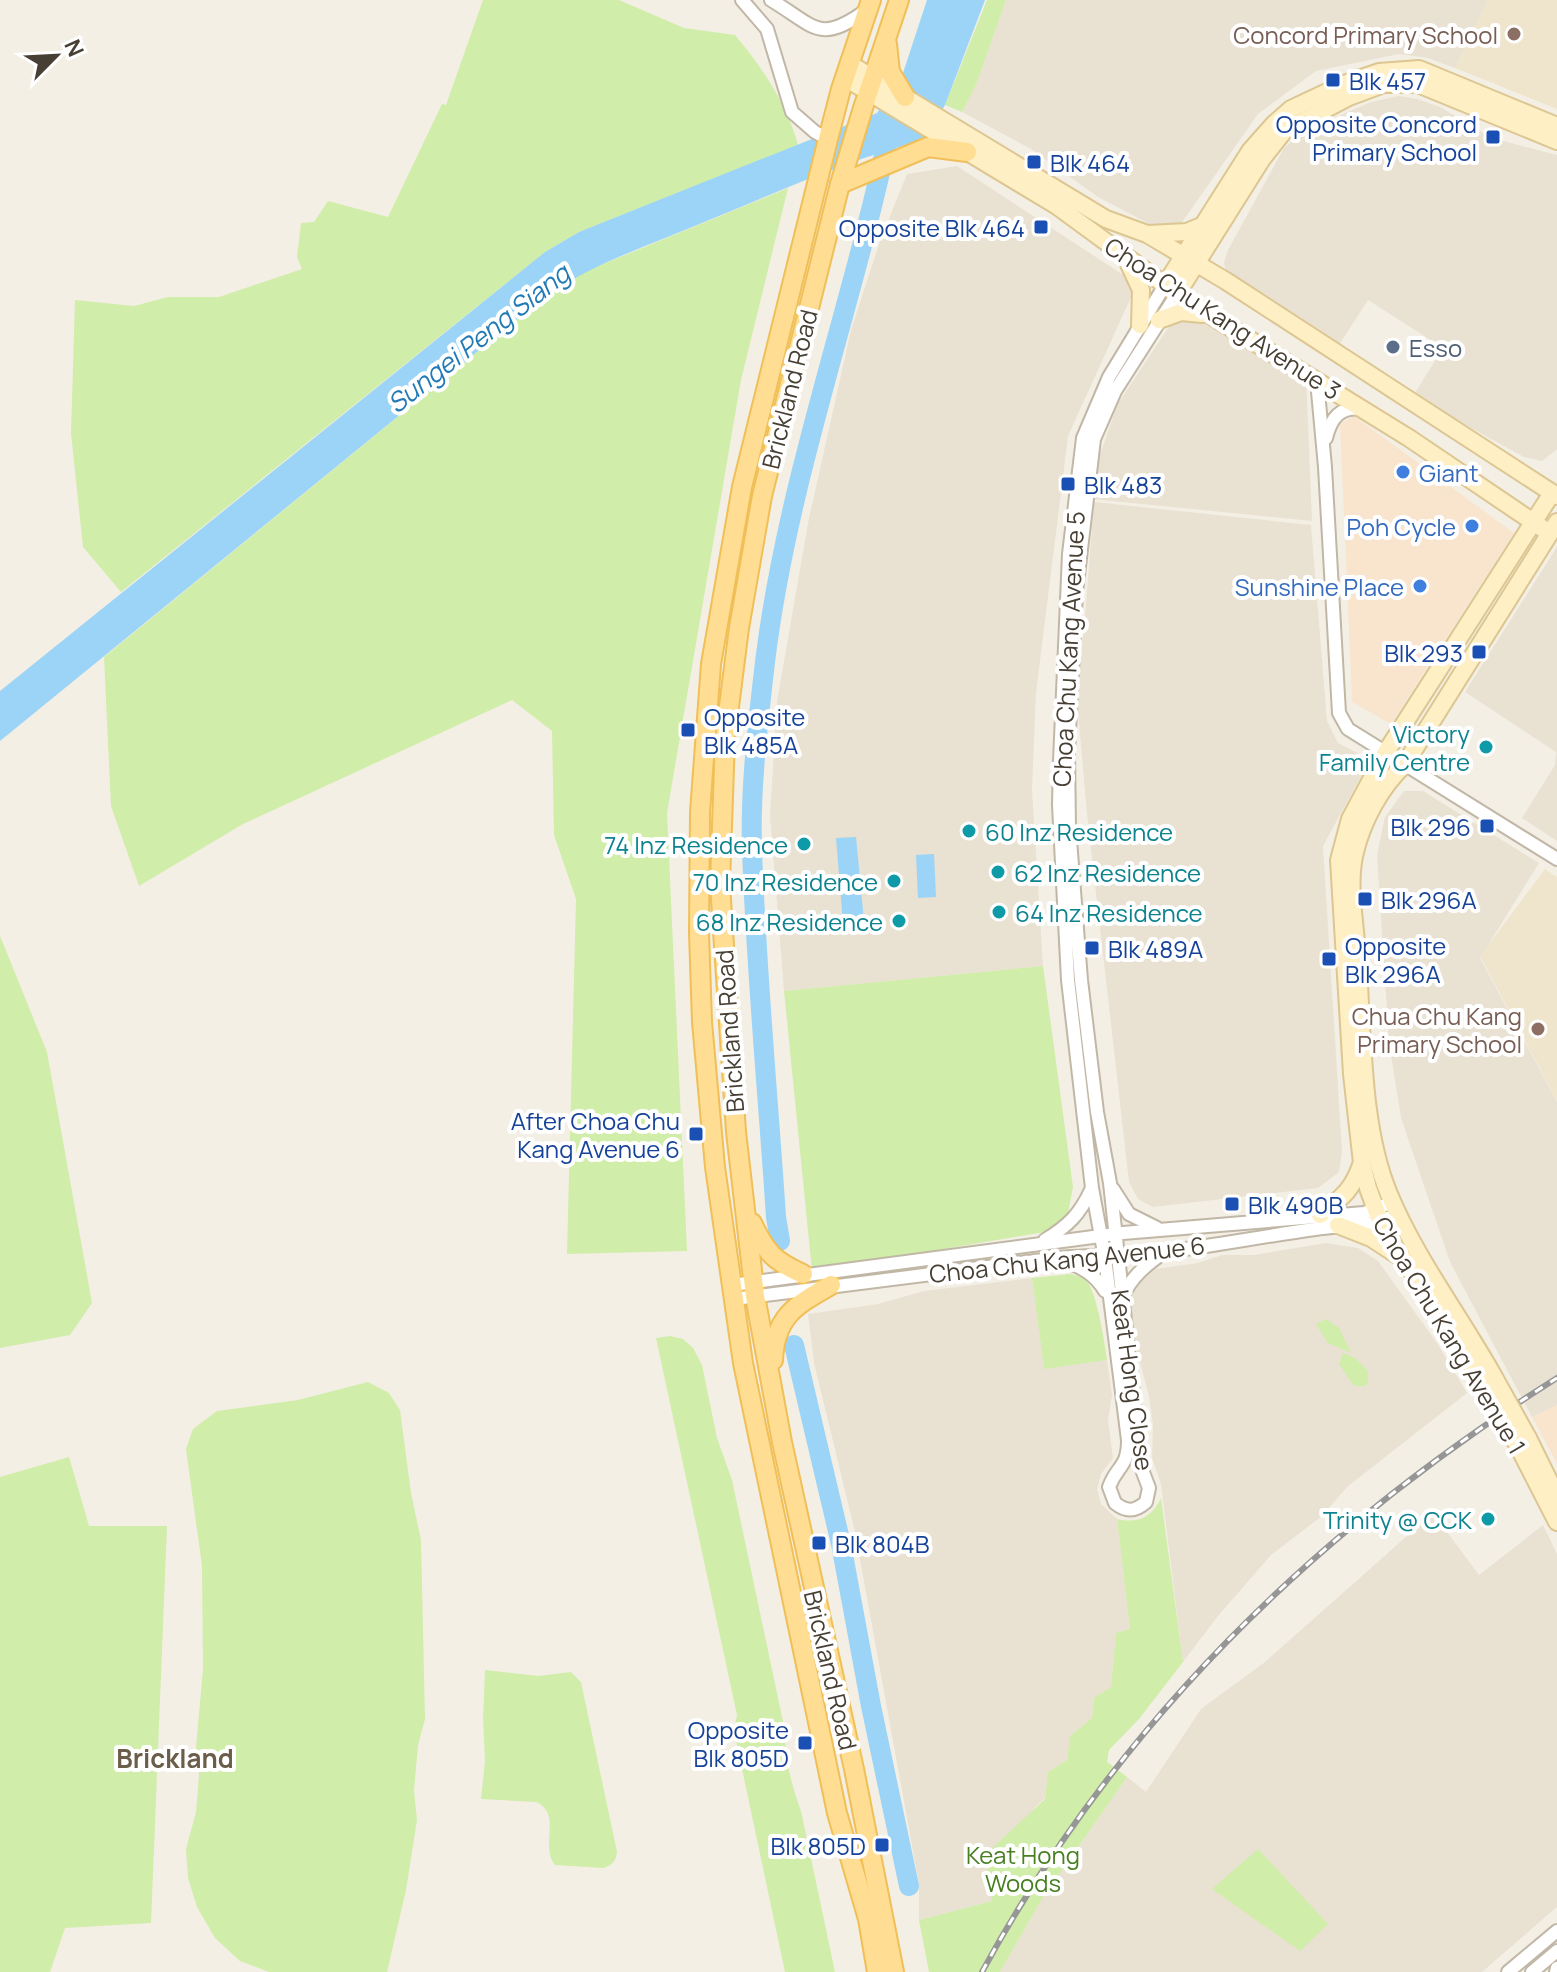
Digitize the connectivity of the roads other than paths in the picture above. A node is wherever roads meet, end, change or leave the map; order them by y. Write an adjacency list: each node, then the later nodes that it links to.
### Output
1 (742, 0): 10 (street)
2 (771, 0): 4 (street)
3 (899, 0): 6 (main road, Brickland Road)
4 (870, 4): 5 (main road, Brickland Road)
5 (848, 71): 6 (street, Choa Chu Kang Avenue 3); 10 (main road, Brickland Road)
6 (885, 89): 7 (street, Choa Chu Kang Avenue 3); 12 (main road, Brickland Road)
7 (939, 126): 11 (street, Choa Chu Kang Avenue 3); 14 (street, Choa Chu Kang Avenue 3)
8 (1557, 126): 13 (street)
9 (1557, 141): 13 (street)
10 (827, 142): 54 (main road, Brickland Road)
11 (967, 152): 12 (main road); 15 (street, Choa Chu Kang Avenue 3)
12 (839, 188): 37 (main road, Brickland Road)
13 (1206, 231): 14 (street); 16 (street, Choa Chu Kang Avenue 5); 17 (street)
14 (1147, 234): 16 (street, Choa Chu Kang Avenue 3)
15 (1128, 260): 18 (street, Choa Chu Kang Avenue 3); 21 (street)
16 (1189, 260): 17 (street, Choa Chu Kang Avenue 3); 18 (street, Choa Chu Kang Avenue 5)
17 (1226, 281): 26 (street, Choa Chu Kang Avenue 3)
18 (1171, 290): 19 (street, Choa Chu Kang Avenue 5); 20 (street, Choa Chu Kang Avenue 3); 21 (street, Choa Chu Kang Avenue 5)
19 (1159, 320): 20 (street); 22 (street, Choa Chu Kang Avenue 5)
20 (1219, 321): 23 (street, Choa Chu Kang Avenue 3)
21 (1140, 325): 22 (street, Choa Chu Kang Avenue 5)
22 (1122, 368): 32 (street, Choa Chu Kang Avenue 5)
23 (1317, 381): 24 (street, Choa Chu Kang Avenue 3); 25 (street)
24 (1364, 410): 25 (street); 27 (street, Choa Chu Kang Avenue 3)
25 (1323, 449): 29 (street)
26 (1555, 491): 27 (street, Choa Chu Kang Avenue 1)
27 (1533, 522): 28 (street, Choa Chu Kang Avenue 3); 29 (street, Choa Chu Kang Avenue 1)
28 (1555, 531): 30 (street, Choa Chu Kang Avenue 1)
29 (1386, 752): 30 (street); 33 (street, Choa Chu Kang Avenue 1)
30 (1405, 764): 31 (street); 36 (street, Choa Chu Kang Avenue 1)
31 (1557, 859)
32 (1066, 860): 34 (street, Choa Chu Kang Avenue 5); 35 (street, Choa Chu Kang Avenue 5)
33 (1362, 1163): 38 (street); 39 (street, Choa Chu Kang Avenue 1)
34 (1110, 1183): 41 (street); 42 (street, Choa Chu Kang Avenue 5)
35 (1092, 1188): 43 (street, Choa Chu Kang Avenue 5); 44 (street)
36 (1395, 1207): 39 (street, Choa Chu Kang Avenue 6); 49 (street, Choa Chu Kang Avenue 1)
37 (746, 1210): 50 (main road); 52 (main road, Brickland Road)
38 (1320, 1215): 39 (street, Choa Chu Kang Avenue 6); 41 (street, Choa Chu Kang Avenue 6)
39 (1377, 1216): 40 (street, Choa Chu Kang Avenue 6); 48 (street, Choa Chu Kang Avenue 1)
40 (1338, 1225): 45 (street, Choa Chu Kang Avenue 6); 48 (street)
41 (1160, 1229): 42 (street, Choa Chu Kang Avenue 6)
42 (1115, 1234): 43 (street, Choa Chu Kang Avenue 6); 46 (street, Choa Chu Kang Avenue 5)
43 (1100, 1236): 44 (street, Choa Chu Kang Avenue 6); 46 (street, Choa Chu Kang Avenue 5)
44 (1039, 1244): 50 (street, Choa Chu Kang Avenue 6)
45 (1164, 1252): 46 (street, Choa Chu Kang Avenue 6); 55 (street)
46 (1111, 1257): 47 (street, Choa Chu Kang Avenue 6); 55 (street, Keat Hong Close)
47 (1059, 1258): 51 (street, Choa Chu Kang Avenue 6); 55 (street)
48 (1405, 1260): 53 (street, Choa Chu Kang Avenue 1)
49 (1430, 1273): 53 (street); 56 (street, Choa Chu Kang Avenue 1)
50 (803, 1274): 52 (street, Choa Chu Kang Avenue 6)
51 (831, 1285): 52 (street, Choa Chu Kang Avenue 6); 57 (main road)
52 (755, 1289): 54 (street, Choa Chu Kang Avenue 6); 57 (main road, Brickland Road)
53 (1425, 1291): 56 (street, Choa Chu Kang Avenue 1)
54 (733, 1292): 65 (main road, Brickland Road)
55 (1115, 1299): 55 (street, Keat Hong Close)
56 (1489, 1381): 58 (street, Choa Chu Kang Avenue 1, bridge)
57 (773, 1394): 66 (main road, Brickland Road)
58 (1522, 1441): 59 (street, Choa Chu Kang Avenue 1); 60 (street, Choa Chu Kang Avenue 1)
59 (1557, 1497)
60 (1557, 1522)
61 (1557, 1931): 63 (street)
62 (1557, 1951): 67 (street)
63 (1521, 1961): 64 (street); 67 (street)
64 (1510, 1971)
65 (877, 1972)
66 (894, 1972)
67 (1531, 1972)

